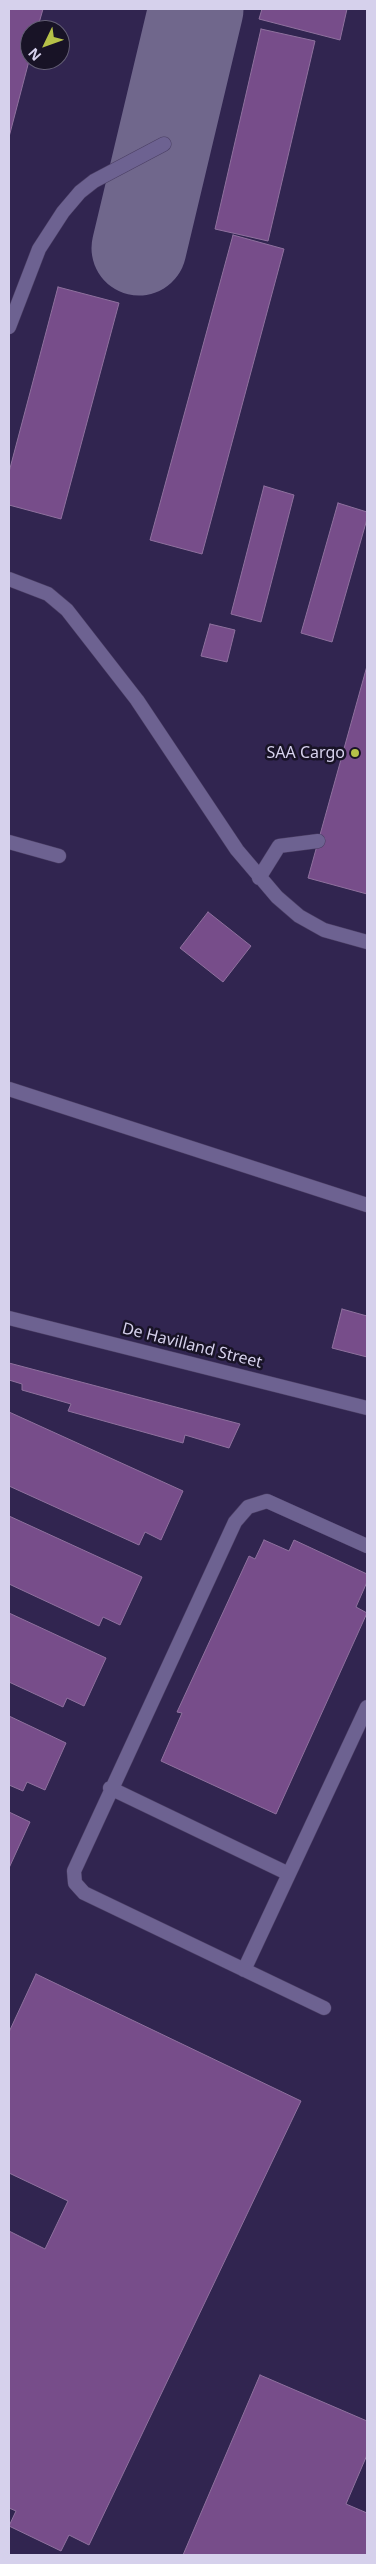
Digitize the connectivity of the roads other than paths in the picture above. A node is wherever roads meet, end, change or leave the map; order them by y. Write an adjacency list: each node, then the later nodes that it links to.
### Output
1 (164, 144): 2 (lane)
2 (9, 327)
3 (9, 579): 7 (lane)
4 (318, 841): 7 (lane)
5 (9, 842): 6 (lane)
6 (59, 856)
7 (259, 878): 8 (lane)
8 (367, 942)
9 (9, 1089): 10 (lane)
10 (367, 1205)
11 (9, 1318): 12 (lane, De Havilland Street)
12 (367, 1408)
13 (367, 1546): 15 (lane)
14 (367, 1707): 16 (lane)
15 (110, 1788): 16 (lane); 17 (lane)
16 (289, 1874): 17 (lane)
17 (244, 1970): 18 (lane)
18 (324, 2008)

